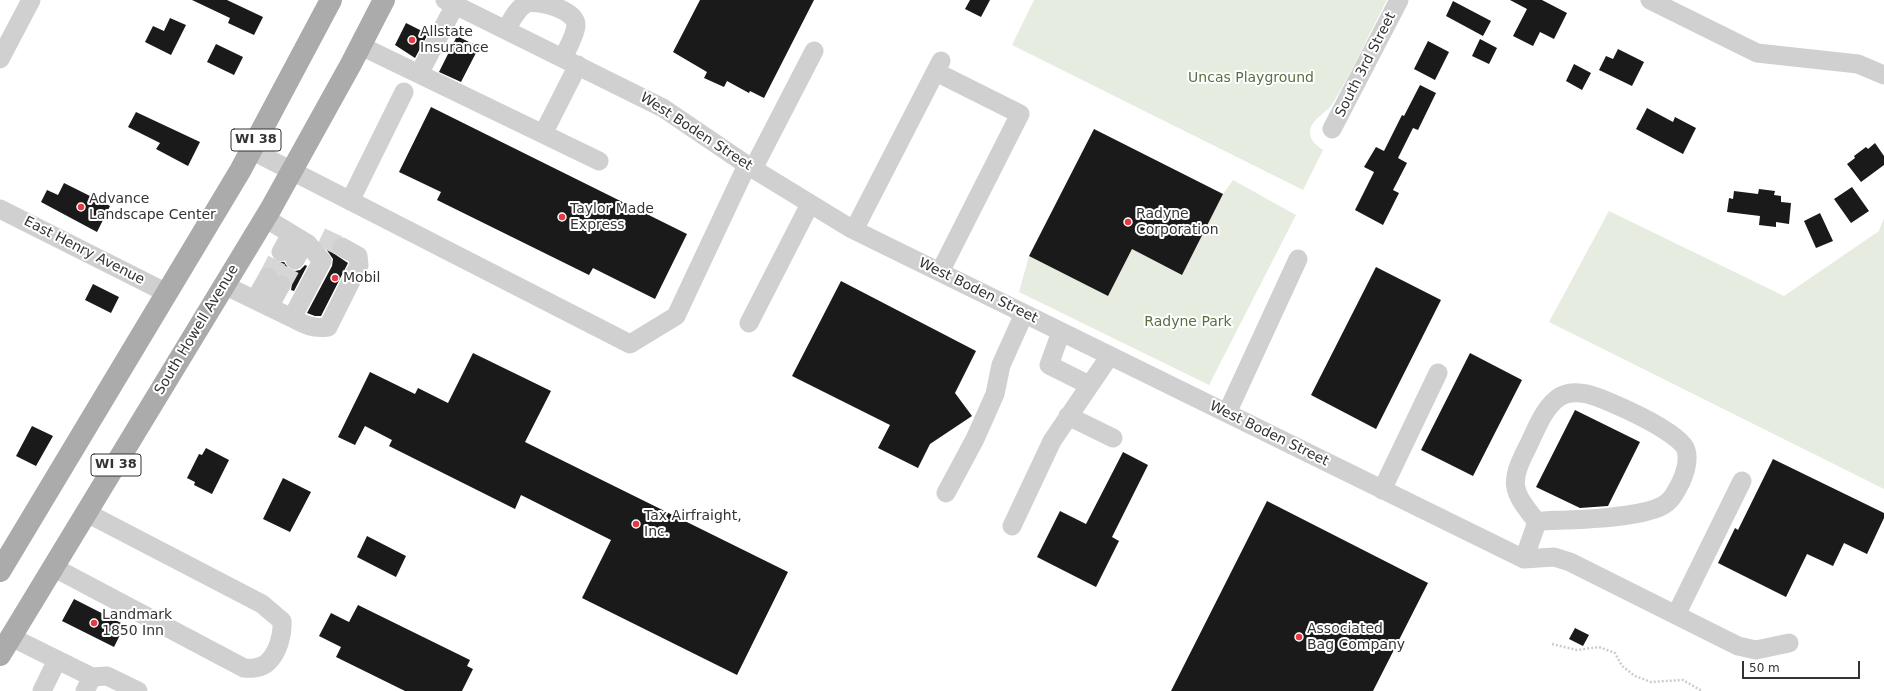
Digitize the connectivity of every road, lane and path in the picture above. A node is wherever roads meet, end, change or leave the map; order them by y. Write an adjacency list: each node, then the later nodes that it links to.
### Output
1 (31, 0): 10 (street)
2 (331, 0): 17 (main road, WI 38)
3 (384, 0): 8 (main road, South Howell Avenue / WI 38)
4 (1399, 0): 15 (street, South 3rd Street)
5 (1650, 0): 13 (street)
6 (450, 2): 7 (street, West Boden Street); 12 (street)
7 (506, 30): 11 (street, West Boden Street); 11 (street)
8 (360, 46): 12 (street); 20 (main road, South Howell Avenue / WI 38)
9 (814, 51): 19 (street)
10 (0, 59)
11 (570, 62): 16 (street); 19 (street, West Boden Street)
12 (419, 74): 16 (street)
13 (1884, 74)
14 (404, 92): 21 (street)
15 (1332, 129)
16 (543, 134): 18 (street)
17 (251, 150): 20 (street); 33 (main road, WI 38)
18 (598, 161)
19 (750, 167): 21 (street); 22 (street, West Boden Street)
20 (291, 171): 21 (street); 24 (main road, South Howell Avenue / WI 38)
21 (350, 201)
22 (810, 204): 25 (street, West Boden Street); 37 (street)
23 (0, 209): 33 (street, East Henry Avenue)
24 (265, 218): 26 (street); 32 (main road, South Howell Avenue / WI 38)
25 (854, 230): 30 (street, West Boden Street); 30 (street)
26 (304, 237): 28 (street); 36 (street)
27 (342, 248): 36 (street)
28 (288, 256)
29 (1298, 259): 42 (street)
30 (940, 272): 35 (street, West Boden Street)
31 (275, 281): 34 (street)
32 (224, 285): 34 (street); 48 (main road, South Howell Avenue / WI 38)
33 (167, 293): 53 (main road, WI 38)
34 (262, 304): 36 (street)
35 (1024, 314): 38 (street, West Boden Street); 47 (street)
36 (292, 318)
37 (749, 323)
38 (1060, 332): 39 (street, West Boden Street); 41 (street)
39 (1109, 357): 41 (street); 42 (street, West Boden Street)
40 (1438, 373): 46 (street)
41 (1089, 385): 43 (street)
42 (1227, 414): 46 (street, West Boden Street)
43 (1068, 416): 44 (street); 50 (street)
44 (1113, 438)
45 (1742, 481): 54 (street)
46 (1382, 490): 51 (street, West Boden Street)
47 (946, 493)
48 (87, 513): 52 (main road, South Howell Avenue / WI 38); 52 (street)
49 (1537, 522): 49 (street); 51 (street)
50 (1012, 526)
51 (1524, 559): 54 (street)
52 (53, 567): 57 (main road, South Howell Avenue / WI 38)
53 (0, 571)
54 (1676, 615): 55 (street)
55 (1789, 643)
56 (1552, 644): 62 (path)
57 (5, 646): 58 (street)
58 (57, 660): 59 (street); 60 (street)
59 (89, 684): 61 (street)
60 (42, 691)
61 (138, 691)
62 (1702, 691)

